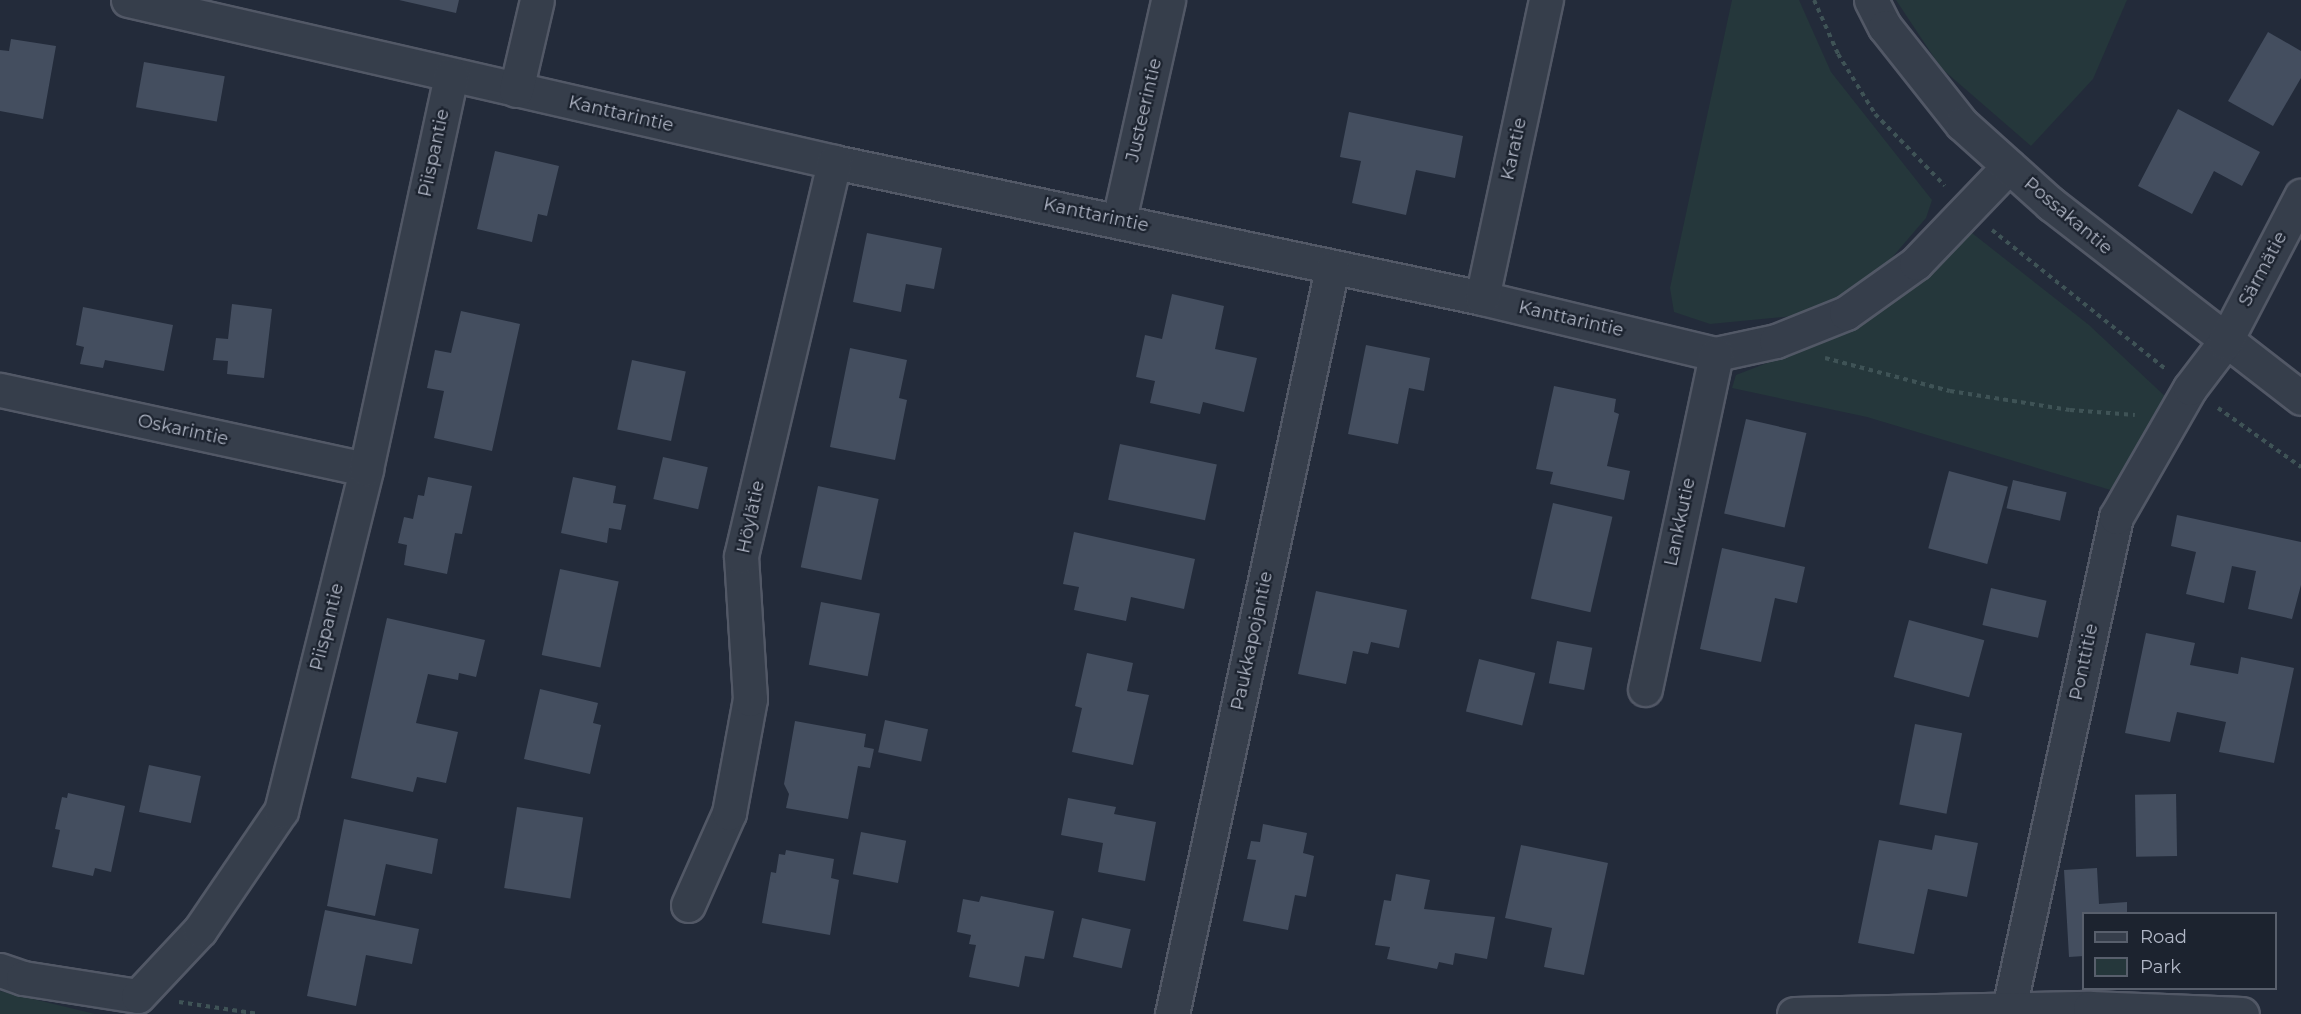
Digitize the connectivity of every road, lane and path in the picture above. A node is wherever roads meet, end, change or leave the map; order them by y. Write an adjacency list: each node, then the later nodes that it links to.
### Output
1 (537, 0): 8 (street)
2 (1168, 0): 13 (street, Justeerintie)
3 (1546, 0): 15 (street, Karatie)
4 (1814, 0): 12 (path)
5 (1871, 0): 10 (street, Possakantie)
6 (146, 2): 7 (street, Kanttarintie)
7 (451, 75): 8 (street, Kanttarintie); 23 (street, Piispantie)
8 (516, 90): 9 (street, Kanttarintie)
9 (834, 162): 13 (street, Kanttarintie); 25 (street, Höylätie)
10 (2009, 166): 12 (street, Kanttarintie); 17 (street, Possakantie)
11 (2301, 196): 17 (street, Särmätie)
12 (1968, 209): 16 (street, Kanttarintie); 21 (path)
13 (1119, 220): 14 (street, Kanttarintie)
14 (1332, 268): 15 (street, Kanttarintie); 30 (street, Paukkapojantie)
15 (1482, 298): 18 (street, Kanttarintie)
16 (1776, 341): 18 (street, Kanttarintie); 21 (path)
17 (2225, 342): 20 (street, Possakantie); 21 (street, Ponttitie)
18 (1716, 354): 24 (street, Lankkutie)
19 (0, 390): 23 (street, Oskarintie)
20 (2301, 398)
21 (2184, 400): 22 (path); 28 (street, Ponttitie)
22 (2301, 467)
23 (366, 469): 27 (street, Piispantie)
24 (1645, 689)
25 (688, 905)
26 (0, 970): 27 (street)
27 (138, 996): 29 (path)
28 (2009, 1008): 32 (street); 33 (street)
29 (258, 1014)
30 (1172, 1014): 31 (street)
31 (1178, 1014)
32 (1794, 1014)
33 (2242, 1014)

